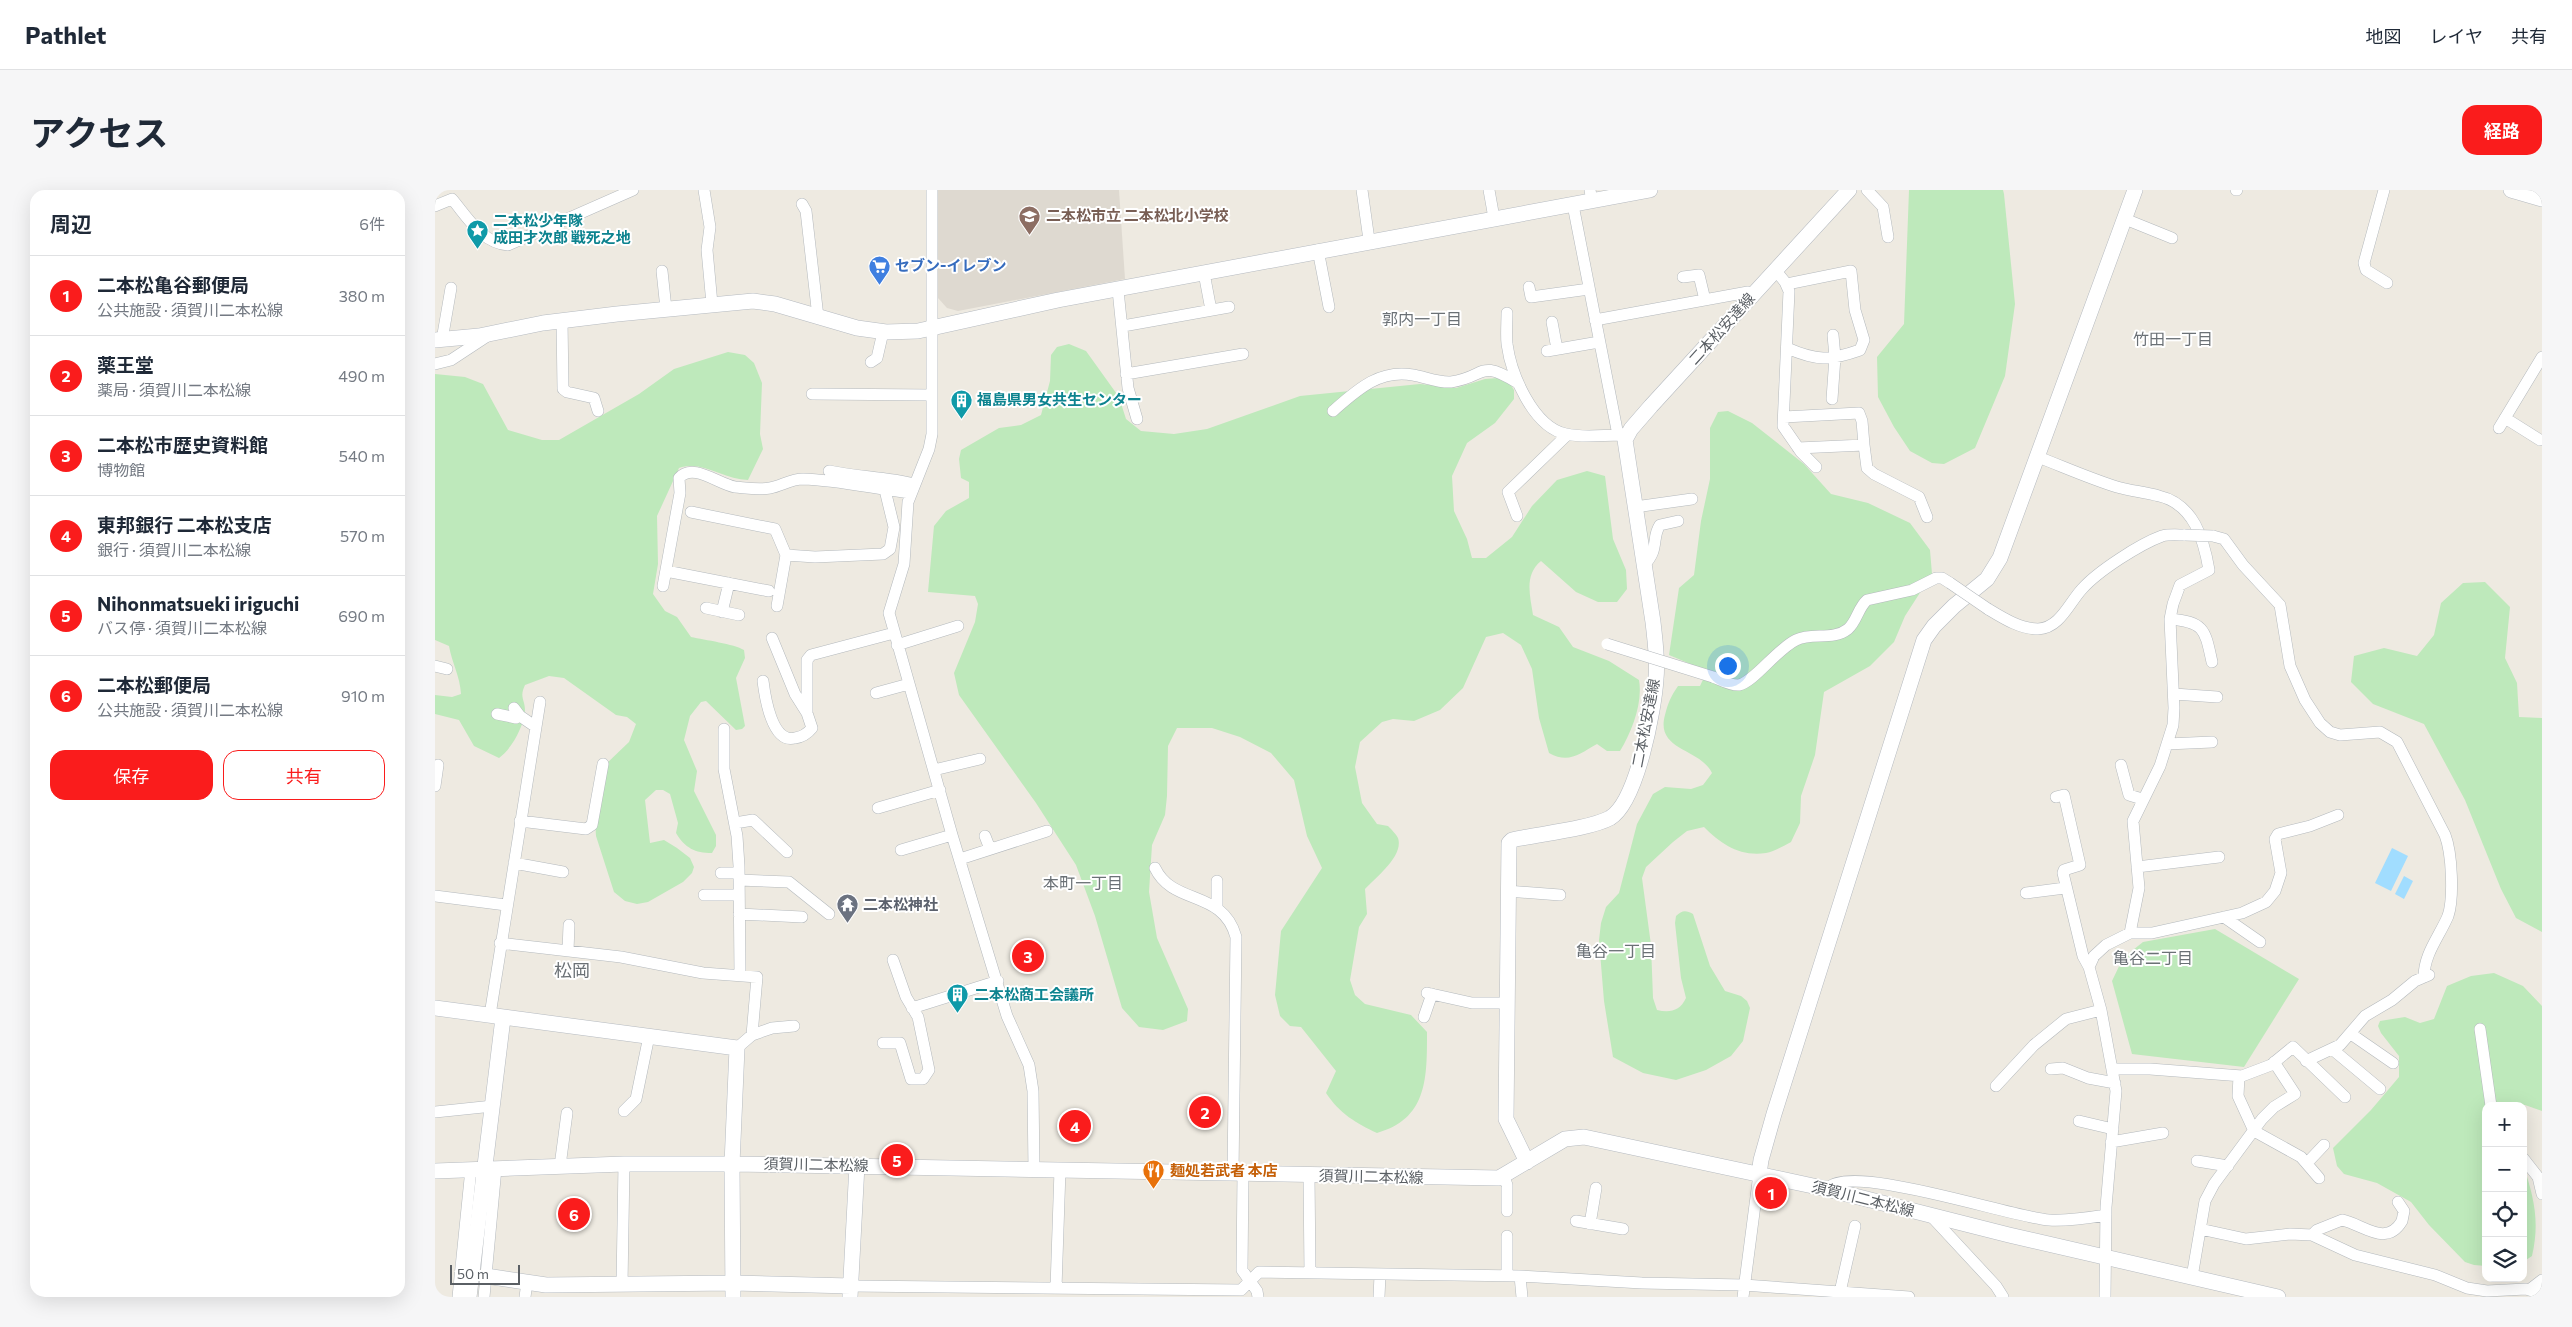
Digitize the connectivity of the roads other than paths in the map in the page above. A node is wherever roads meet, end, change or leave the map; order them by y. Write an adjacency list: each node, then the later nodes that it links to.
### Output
1 (633, 190): 16 (street)
2 (704, 190): 35 (street)
3 (932, 190): 46 (street)
4 (1363, 190): 21 (street)
5 (1489, 190): 17 (street)
6 (1650, 190): 12 (street)
7 (1849, 190): 24 (street, 二本松安達線)
8 (1867, 190): 19 (street)
9 (2135, 190): 18 (street)
10 (2384, 190): 27 (street)
11 (2511, 190): 13 (street)
12 (1591, 195): 15 (street)
13 (2542, 199)
14 (802, 204): 41 (street)
15 (1573, 204): 17 (street); 31 (street)
16 (435, 206)
17 (1494, 218): 21 (street)
18 (2125, 219): 20 (street); 72 (street)
19 (1887, 236)
20 (2172, 238)
21 (1369, 240): 22 (street)
22 (1318, 250): 25 (street); 36 (street)
23 (662, 271): 38 (street)
24 (1775, 271): 28 (street); 33 (street, 二本松安達線)
25 (1204, 273): 32 (street); 39 (street)
26 (1683, 277): 34 (street)
27 (2387, 283)
28 (1787, 284): 52 (street); 54 (street)
29 (1529, 287): 31 (street)
30 (451, 288): 50 (street)
31 (1589, 289): 43 (street)
32 (1118, 290): 45 (street); 46 (street)
33 (1754, 294): 34 (street); 68 (street, 二本松安達線)
34 (1705, 300): 43 (street)
35 (713, 304): 38 (street); 41 (street)
36 (1329, 306)
37 (1229, 307): 39 (street)
38 (666, 309): 42 (street)
39 (1211, 310): 45 (street)
40 (1507, 313): 59 (street)
41 (818, 317): 47 (street)
42 (562, 320): 48 (street); 64 (street)
43 (1595, 320): 51 (street)
44 (1552, 322): 51 (street)
45 (1123, 326): 58 (street)
46 (933, 328): 47 (street); 61 (street)
47 (883, 332): 56 (street)
48 (491, 334): 50 (street); 57 (street)
49 (1833, 335): 54 (street)
50 (438, 340)
51 (1599, 342): 68 (street)
52 (1787, 348): 54 (street); 65 (street)
53 (1243, 354): 58 (street)
54 (1835, 357): 62 (street)
55 (2542, 357): 69 (street)
56 (871, 362)
57 (435, 364)
58 (1126, 374): 66 (street)
59 (1518, 384): 63 (street); 67 (street)
60 (812, 394): 61 (street)
61 (931, 395): 75 (street)
62 (1833, 399)
63 (1333, 411)
64 (598, 412)
65 (1784, 417): 70 (street); 71 (street)
66 (1137, 419)
67 (1567, 434): 68 (street); 80 (street)
68 (1623, 438): 78 (street, 二本松安達線)
69 (2540, 440)
70 (1865, 445): 71 (street); 81 (street)
71 (1798, 448): 73 (street)
72 (2038, 457): 93 (street); 214 (street)
73 (1816, 467)
74 (829, 471): 75 (street)
75 (912, 488): 76 (street); 96 (street)
76 (885, 490): 83 (street); 85 (street)
77 (1692, 499): 78 (street)
78 (1635, 507): 84 (street, 二本松安達線)
79 (691, 512): 83 (street)
80 (1517, 516)
81 (1927, 517)
82 (1678, 521): 84 (street)
83 (786, 555): 89 (street)
84 (1644, 565): 144 (street, 二本松安達線)
85 (666, 571): 86 (street); 87 (street)
86 (729, 583): 88 (street); 91 (street)
87 (663, 586)
88 (769, 591)
89 (777, 606)
90 (706, 608): 91 (street)
91 (723, 612): 92 (street)
92 (739, 615)
93 (2170, 619): 98 (street); 104 (street)
94 (958, 626): 96 (street)
95 (773, 638): 107 (street)
96 (896, 639): 102 (street); 107 (street)
97 (1607, 644): 173 (street, bridge)
98 (2212, 662)
99 (435, 666): 100 (street)
100 (447, 669)
101 (763, 681): 107 (street)
102 (909, 684): 103 (street); 117 (street)
103 (877, 693)
104 (2174, 694): 105 (street); 112 (street)
105 (2217, 698)
106 (540, 702): 109 (street)
107 (807, 713)
108 (497, 714): 109 (street)
109 (536, 727): 123 (street)
110 (725, 729): 127 (street)
111 (2212, 742): 112 (street)
112 (2167, 744): 122 (street)
113 (981, 759): 117 (street)
114 (603, 764): 126 (street)
115 (438, 765): 118 (street)
116 (2121, 765): 122 (street)
117 (934, 770): 119 (street)
118 (435, 786)
119 (940, 790): 124 (street); 129 (street)
120 (2056, 797): 143 (street)
121 (511, 798): 123 (street)
122 (2142, 799): 137 (street)
123 (524, 800): 126 (street)
124 (878, 808)
125 (2338, 815): 155 (street)
126 (520, 821): 136 (street)
127 (735, 823): 133 (street); 141 (street)
128 (1047, 831): 131 (street)
129 (952, 835): 132 (street); 135 (street)
130 (985, 836): 131 (street)
131 (990, 849): 135 (street)
132 (901, 850)
133 (787, 852)
134 (2219, 857): 137 (street)
135 (960, 859): 164 (street)
136 (514, 863): 139 (street); 150 (street)
137 (2137, 867): 157 (street)
138 (1155, 868): 151 (street)
139 (563, 872)
140 (721, 873): 141 (street)
141 (739, 876): 147 (street); 153 (street)
142 (1217, 881): 151 (street)
143 (2065, 888): 145 (street); 162 (street)
144 (1507, 891): 148 (street); 165 (street, 二本松安達線)
145 (2026, 893)
146 (704, 895): 147 (street)
147 (738, 895): 152 (street)
148 (1560, 895)
149 (435, 896): 150 (street)
150 (506, 905): 159 (street)
151 (1217, 907): 213 (street)
152 (739, 914): 154 (street); 163 (street)
153 (829, 914)
154 (802, 917)
155 (2224, 917): 157 (street); 158 (street)
156 (569, 924): 160 (street)
157 (2130, 933): 162 (street)
158 (2260, 942)
159 (500, 943): 160 (street); 169 (street)
160 (568, 951): 163 (street)
161 (893, 960): 167 (street)
162 (2089, 966): 168 (street)
163 (740, 975): 174 (street)
164 (998, 981): 167 (street); 210 (street)
165 (1508, 1003): 170 (street); 201 (street, 二本松安達線)
166 (435, 1008): 169 (street)
167 (912, 1008): 176 (street)
168 (2101, 1010): 183 (street); 186 (street)
169 (497, 1017): 175 (street); 190 (street)
170 (1424, 1017)
171 (794, 1026): 174 (street)
172 (2480, 1029): 189 (street)
173 (2351, 1034): 178 (street); 181 (street)
174 (752, 1035): 177 (street)
175 (649, 1036): 177 (street); 191 (street)
176 (883, 1044)
177 (737, 1048): 205 (street)
178 (2332, 1049): 179 (street); 187 (street)
179 (2306, 1061): 180 (street); 188 (street)
180 (2275, 1062): 184 (street); 196 (street)
181 (2393, 1064)
182 (2051, 1069): 185 (street)
183 (2113, 1070): 184 (street); 185 (street)
184 (2239, 1076): 196 (street)
185 (2115, 1083): 195 (street)
186 (1996, 1086)
187 (2380, 1089)
188 (2345, 1097)
189 (2490, 1102)
190 (493, 1106): 192 (street); 209 (street)
191 (624, 1111)
192 (435, 1112)
193 (567, 1113): 207 (street)
194 (2079, 1121): 195 (street)
195 (2113, 1129): 198 (street)
196 (2254, 1131): 202 (street); 208 (street)
197 (2163, 1133): 198 (street)
198 (2111, 1142): 223 (street)
199 (2323, 1145): 202 (street)
200 (2197, 1160): 208 (street)
201 (1527, 1162): 214 (street, 須賀川二本松線); 216 (street, 須賀川二本松線)
202 (2307, 1163): 217 (street)
203 (2527, 1163): 220 (street)
204 (624, 1164): 205 (street, 須賀川二本松線); 207 (street, 須賀川二本松線); 246 (street)
205 (732, 1164): 206 (street, 須賀川二本松線); 245 (street)
206 (857, 1165): 210 (street, 須賀川二本松線); 247 (street)
207 (560, 1166): 209 (street, 須賀川二本松線)
208 (2228, 1166): 229 (street)
209 (483, 1168): 212 (street, 須賀川二本松線); 235 (street); 252 (street)
210 (1034, 1170): 211 (street, 須賀川二本松線)
211 (1060, 1170): 213 (street, 須賀川二本松線); 243 (street)
212 (435, 1171)
213 (1238, 1174): 215 (street, 須賀川二本松線); 240 (street)
214 (1759, 1174): 219 (street, 須賀川二本松線); 241 (street)
215 (1309, 1175): 216 (street, 須賀川二本松線); 233 (street)
216 (1504, 1177): 222 (street)
217 (2319, 1178)
218 (1596, 1188): 226 (street)
219 (1827, 1188): 223 (street); 224 (street, 須賀川二本松線)
220 (2542, 1194)
221 (2399, 1202): 230 (street)
222 (1507, 1211)
223 (2106, 1215): 232 (street)
224 (1931, 1216): 232 (street, 須賀川二本松線); 260 (street)
225 (1576, 1220): 226 (street)
226 (1591, 1224): 228 (street)
227 (1855, 1226): 249 (street)
228 (1623, 1229)
229 (2200, 1229): 230 (street); 238 (street)
230 (2311, 1235): 242 (street)
231 (1507, 1236): 236 (street)
232 (2104, 1256): 238 (street, 須賀川二本松線); 261 (street)
233 (1310, 1273): 234 (street); 240 (street)
234 (1381, 1275): 236 (street); 256 (street)
235 (486, 1276): 244 (street); 254 (street)
236 (1507, 1276): 237 (street)
237 (1520, 1276): 241 (street); 257 (street)
238 (2192, 1277): 253 (street, 須賀川二本松線)
239 (2542, 1280): 242 (street)
240 (1250, 1281): 250 (street); 255 (street)
241 (1744, 1285): 249 (street); 258 (street)
242 (2524, 1286): 251 (street)
243 (1056, 1288): 248 (street); 250 (street)
244 (526, 1290): 246 (street)
245 (733, 1290): 246 (street); 247 (street)
246 (623, 1291)
247 (850, 1291): 248 (street)
248 (1021, 1292)
249 (1841, 1292): 259 (street)
250 (1149, 1293)
251 (2542, 1294)
252 (465, 1295)
253 (2274, 1296)
254 (484, 1297)
255 (1258, 1297)
256 (1379, 1297)
257 (1522, 1297)
258 (1743, 1297)
259 (1909, 1297)
260 (2003, 1297)
261 (2105, 1297)

